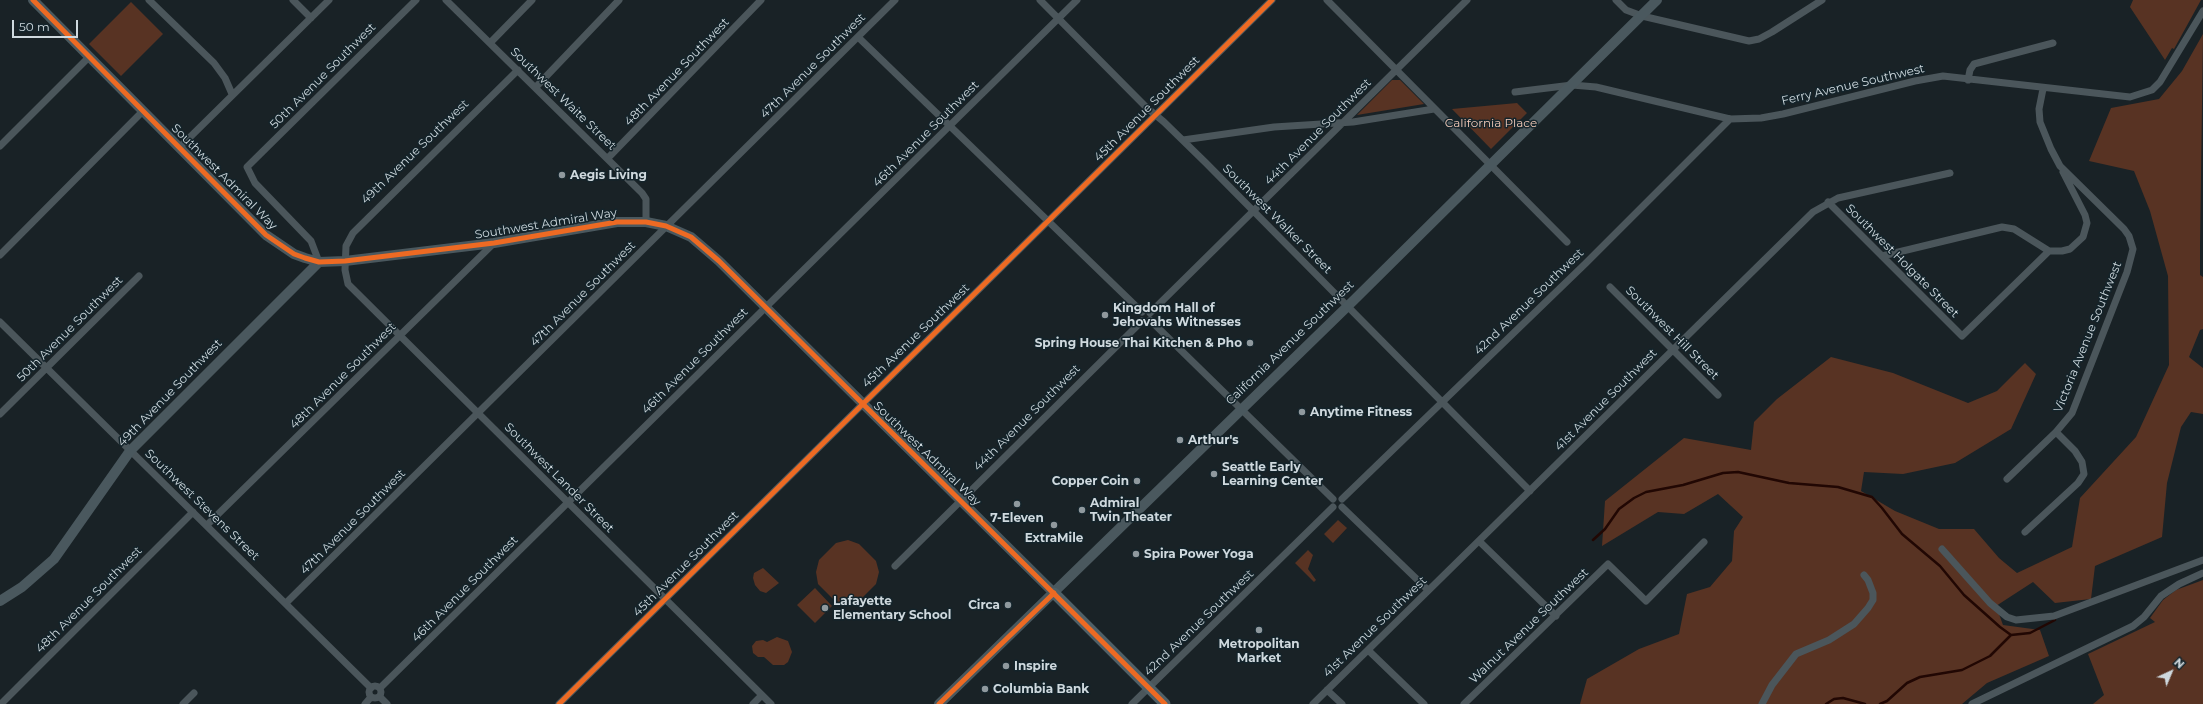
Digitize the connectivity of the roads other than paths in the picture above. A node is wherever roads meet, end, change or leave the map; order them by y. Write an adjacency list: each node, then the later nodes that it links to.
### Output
1 (32, 0): 26 (main road, Southwest Admiral Way)
2 (149, 0): 34 (street)
3 (293, 0): 21 (street)
4 (329, 0): 21 (street)
5 (416, 0): 59 (street, 50th Avenue Southwest)
6 (446, 0): 24 (street, Southwest Waite Street)
7 (532, 0): 24 (street)
8 (619, 0): 31 (street)
9 (761, 0): 44 (street, 48th Avenue Southwest)
10 (895, 0): 23 (street, 47th Avenue Southwest)
11 (1040, 0): 22 (street, Southwest Walker Street)
12 (1077, 0): 22 (street, 46th Avenue Southwest)
13 (1272, 0): 37 (street, 45th Avenue Southwest)
14 (1327, 0): 28 (street)
15 (1466, 0): 28 (street, 44th Avenue Southwest)
16 (1616, 0): 20 (street)
17 (1658, 0): 20 (main road, California Avenue Southwest)
18 (1822, 0): 20 (street)
19 (2203, 11): 32 (street, Ferry Avenue Southwest)
20 (1642, 16): 30 (main road, California Avenue Southwest)
21 (311, 18): 34 (street)
22 (1059, 19): 37 (street, Southwest Walker Street); 40 (street, 46th Avenue Southwest)
23 (858, 37): 40 (street); 52 (street, 47th Avenue Southwest)
24 (490, 43): 27 (street, Southwest Waite Street)
25 (2053, 43): 29 (street)
26 (89, 56): 36 (main road, Southwest Admiral Way); 42 (street)
27 (518, 70): 31 (street, Southwest Waite Street); 58 (street, 49th Avenue Southwest)
28 (1396, 70): 35 (street); 39 (street, 44th Avenue Southwest)
29 (1968, 80): 32 (street, Ferry Avenue Southwest); 38 (street, Ferry Avenue Southwest)
30 (1572, 85): 33 (street, Ferry Avenue Southwest); 38 (street, Ferry Avenue Southwest); 45 (main road, California Avenue Southwest)
31 (536, 87): 44 (street, Southwest Waite Street)
32 (2043, 88): 46 (street)
33 (1515, 92)
34 (232, 94): 43 (street)
35 (1434, 109): 39 (street); 45 (street)
36 (143, 111): 43 (main road, Southwest Admiral Way); 56 (street)
37 (1155, 115): 41 (street, Southwest Walker Street); 50 (street, 45th Avenue Southwest)
38 (1730, 119): 72 (street, 42nd Avenue Southwest)
39 (1343, 122): 41 (street); 49 (street, 44th Avenue Southwest)
40 (950, 125): 50 (street); 63 (street, 46th Avenue Southwest)
41 (1183, 140): 49 (street, Southwest Walker Street)
42 (0, 146)
43 (180, 147): 59 (main road, Southwest Admiral Way)
44 (608, 158): 51 (street, Southwest Waite Street)
45 (1490, 165): 53 (street); 62 (main road, California Avenue Southwest)
46 (2060, 166): 55 (street); 77 (street, Victoria Avenue Southwest)
47 (1950, 173): 48 (street, 41st Avenue Southwest)
48 (1828, 202): 57 (street, Southwest Holgate Street); 69 (street, 41st Avenue Southwest)
49 (1253, 211): 62 (street, Southwest Walker Street); 65 (street, 44th Avenue Southwest)
50 (1049, 220): 64 (street); 73 (street, 45th Avenue Southwest)
51 (646, 222): 52 (main road, Southwest Admiral Way); 54 (main road, Southwest Admiral Way)
52 (666, 226): 63 (main road, Southwest Admiral Way); 75 (street, 47th Avenue Southwest)
53 (1566, 242)
54 (494, 243): 58 (main road, Southwest Admiral Way); 68 (street, 48th Avenue Southwest)
55 (2049, 251): 57 (street); 57 (street, Southwest Holgate Street)
56 (0, 255)
57 (1882, 256)
58 (345, 261): 59 (main road, Southwest Admiral Way); 68 (street, Southwest Lander Street)
59 (319, 262): 78 (main road, 49th Avenue Southwest)
60 (139, 276): 70 (street, 50th Avenue Southwest)
61 (1610, 287): 69 (street, Southwest Hill Street)
62 (1347, 306): 72 (street, Southwest Walker Street); 74 (main road, California Avenue Southwest)
63 (766, 307): 73 (main road, Southwest Admiral Way); 84 (street, 46th Avenue Southwest)
64 (1142, 312): 65 (street); 66 (street)
65 (1150, 316): 66 (street); 74 (street)
66 (1142, 320): 83 (street, 44th Avenue Southwest)
67 (0, 322): 70 (street, Southwest Stevens Street)
68 (400, 336): 75 (street, Southwest Lander Street); 88 (street, 48th Avenue Southwest)
69 (1672, 349): 71 (street, Southwest Hill Street); 80 (street, 41st Avenue Southwest)
70 (46, 368): 76 (street, 50th Avenue Southwest); 78 (street, Southwest Stevens Street)
71 (1718, 396)
72 (1443, 402): 80 (street, Southwest Walker Street); 82 (street, 42nd Avenue Southwest)
73 (861, 404): 83 (main road, Southwest Admiral Way); 99 (street, 45th Avenue Southwest)
74 (1241, 408): 81 (street); 98 (main road, California Avenue Southwest)
75 (478, 413): 84 (street, Southwest Lander Street); 101 (street, 47th Avenue Southwest)
76 (0, 414)
77 (2056, 432): 79 (street, Victoria Avenue Southwest); 89 (street)
78 (130, 451): 87 (street, Southwest Stevens Street); 100 (main road, 49th Avenue Southwest)
79 (2007, 479)
80 (1530, 491): 90 (street, 41st Avenue Southwest)
81 (1333, 499): 82 (street); 85 (street)
82 (1342, 499): 86 (street)
83 (960, 500): 94 (street, 44th Avenue Southwest); 98 (main road, Southwest Admiral Way)
84 (568, 503): 99 (street, Southwest Lander Street); 106 (street, 46th Avenue Southwest)
85 (1333, 507): 86 (street); 104 (street, 42nd Avenue Southwest)
86 (1342, 507): 97 (street)
87 (193, 512): 88 (street, Southwest Stevens Street); 112 (street, 48th Avenue Southwest)
88 (207, 525): 101 (street, Southwest Stevens Street)
89 (2025, 532)
90 (1479, 542): 97 (street, 41st Avenue Southwest); 102 (street)
91 (1704, 542): 102 (street, Walnut Avenue Southwest)
92 (1942, 549): 93 (street)
93 (2203, 560)
94 (895, 566)
95 (2203, 574): 127 (street)
96 (1864, 575): 126 (street)
97 (1428, 590): 103 (street, 41st Avenue Southwest)
98 (1054, 593): 104 (main road, Southwest Admiral Way); 119 (main road, California Avenue Southwest)
99 (665, 598): 109 (street, Southwest Lander Street); 116 (street, 45th Avenue Southwest)
100 (0, 601)
101 (286, 603): 105 (street, Southwest Stevens Street)
102 (1556, 616): 125 (street, Walnut Avenue Southwest)
103 (1368, 650): 107 (street, 41st Avenue Southwest); 124 (street)
104 (1149, 687): 120 (street, 42nd Avenue Southwest); 121 (main road, Southwest Admiral Way)
105 (371, 688): 106 (street); 110 (street)
106 (380, 688): 111 (street)
107 (1327, 690): 122 (street, 41st Avenue Southwest); 123 (street)
108 (194, 693): 113 (street)
109 (762, 695): 117 (street); 118 (street, Southwest Lander Street)
110 (371, 697): 111 (street); 114 (street)
111 (380, 697): 115 (street)
112 (3, 702)
113 (183, 704)
114 (365, 704)
115 (387, 704)
116 (559, 704)
117 (753, 704)
118 (771, 704)
119 (938, 704)
120 (1132, 704)
121 (1165, 704)
122 (1312, 704)
123 (1342, 704)
124 (1424, 704)
125 (1464, 704)
126 (1762, 704)
127 (1972, 704)

